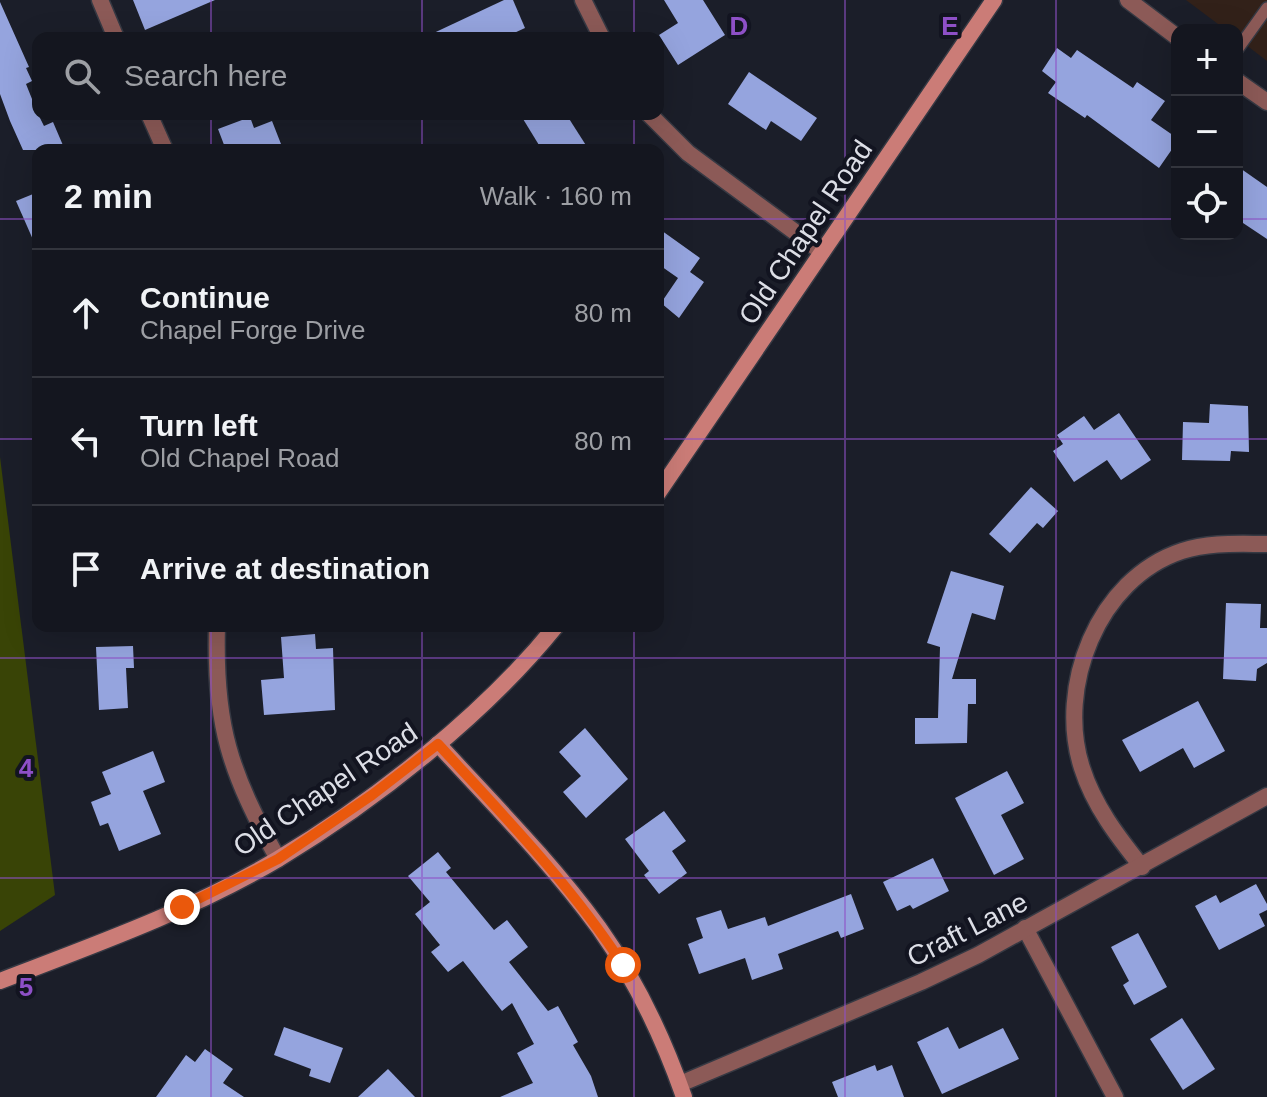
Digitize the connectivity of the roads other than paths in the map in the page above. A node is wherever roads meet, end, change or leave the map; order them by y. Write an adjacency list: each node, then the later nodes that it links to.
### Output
1 (100, 0): 6 (street)
2 (583, 0): 7 (street)
3 (994, 0): 15 (street, Old Chapel Road)
4 (1128, 0): 8 (street)
5 (1267, 8): 9 (lane)
6 (113, 32)
7 (599, 32)
8 (1171, 32)
9 (1243, 42)
10 (1243, 85): 11 (street)
11 (1267, 102)
12 (152, 120): 14 (street)
13 (655, 120): 15 (street)
14 (162, 144)
15 (822, 252): 16 (street, Old Chapel Road)
16 (664, 484)
17 (1267, 544): 23 (street)
18 (217, 632): 22 (street)
19 (551, 632): 20 (street, Old Chapel Road)
20 (438, 744): 22 (street, Old Chapel Road); 26 (street)
21 (1267, 796): 23 (street, Craft Lane)
22 (278, 859): 25 (street, Old Chapel Road)
23 (1142, 867): 24 (street, Craft Lane)
24 (1025, 928): 26 (street, Craft Lane); 27 (street)
25 (0, 981)
26 (682, 1091)
27 (1115, 1097)

